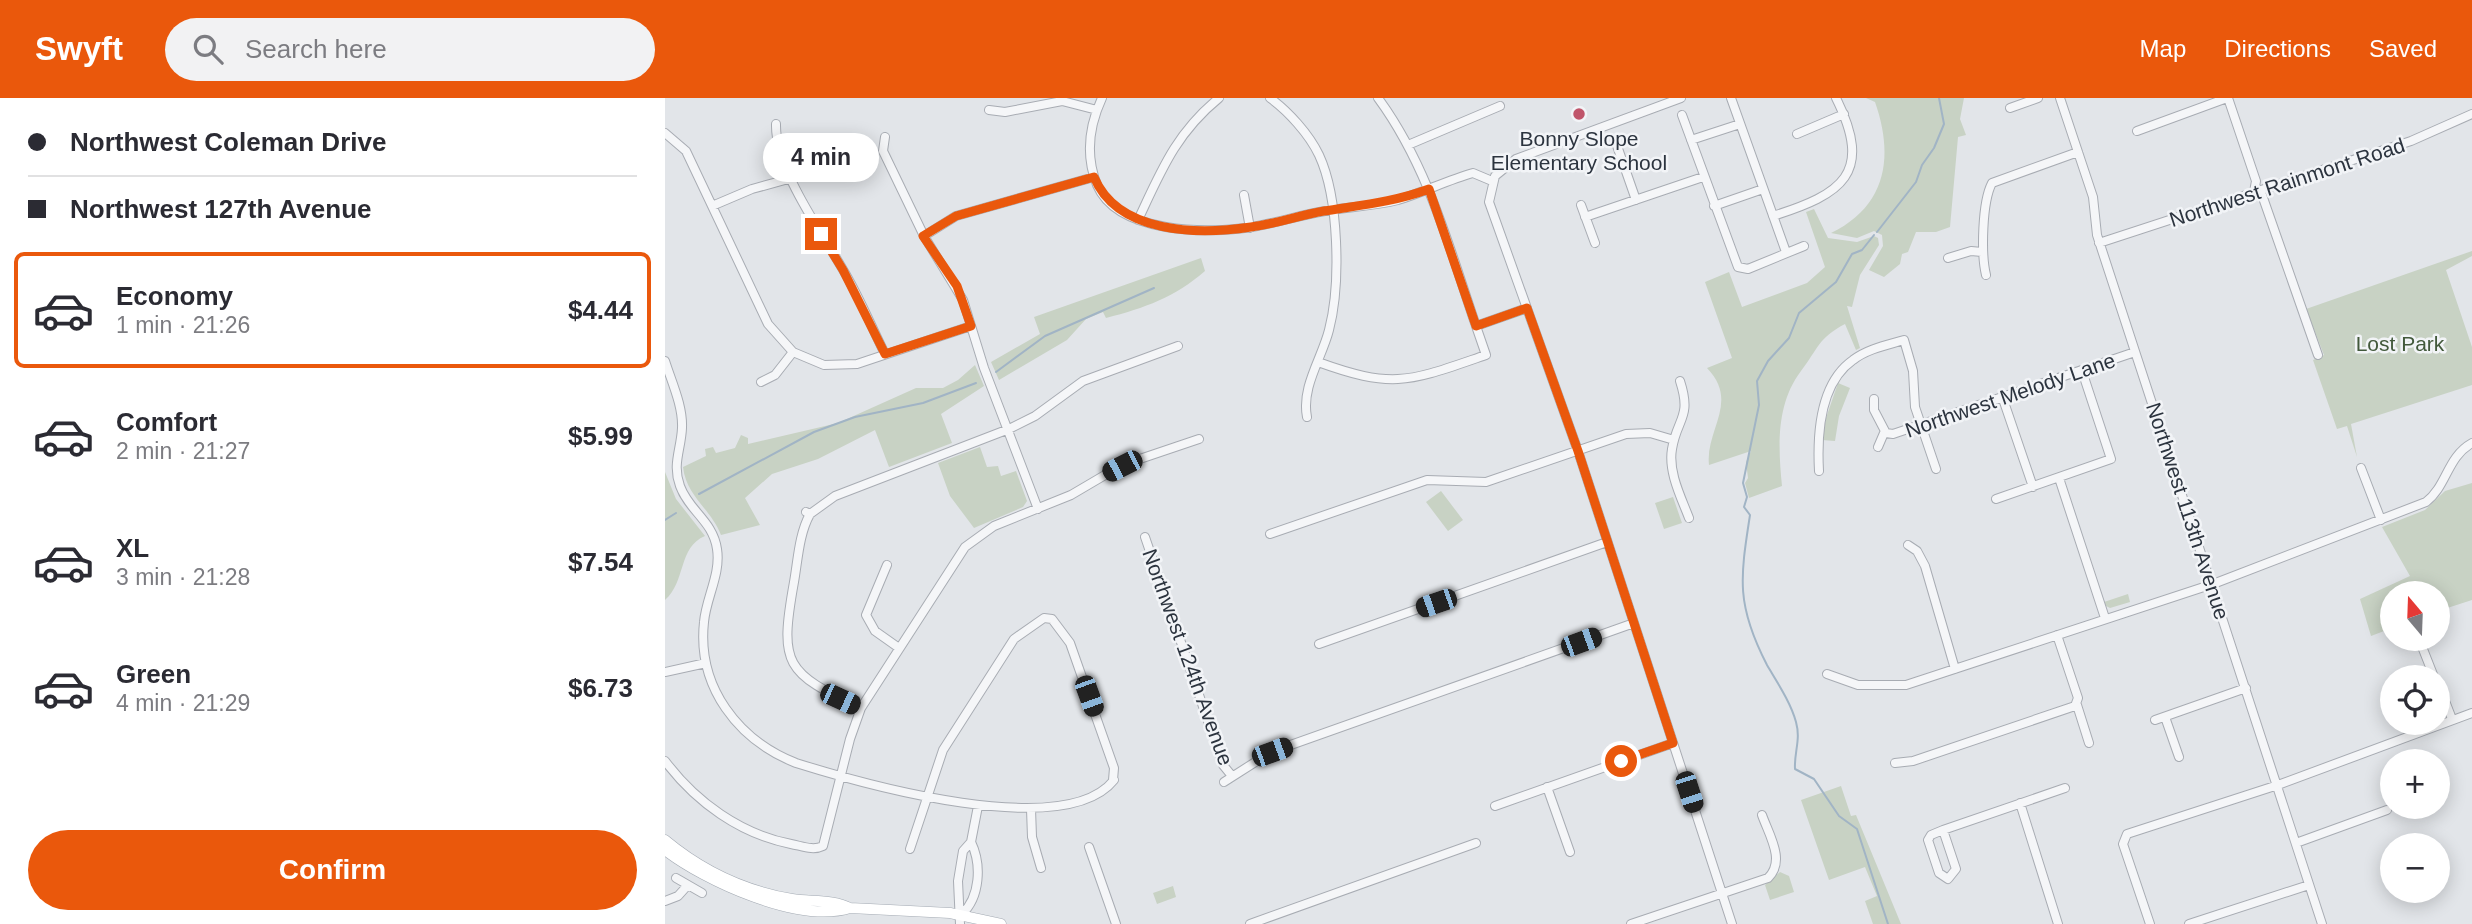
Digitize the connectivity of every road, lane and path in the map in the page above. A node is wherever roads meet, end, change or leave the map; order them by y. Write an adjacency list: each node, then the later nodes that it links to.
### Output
1 (1102, 98): 14 (street)
2 (1219, 98): 43 (street)
3 (1270, 98): 40 (street)
4 (1378, 98): 26 (street)
5 (1681, 98): 31 (street)
6 (1731, 98): 19 (street)
7 (1836, 98): 15 (street)
8 (2038, 98): 12 (street)
9 (2060, 98): 27 (street, Northwest 113th Avenue)
10 (2227, 98): 20 (street); 34 (street)
11 (1500, 106): 26 (street)
12 (2010, 108)
13 (989, 110): 14 (street)
14 (1097, 110): 28 (street)
15 (1844, 114): 22 (street); 41 (street)
16 (2472, 114): 34 (street, Northwest Rainmont Road)
17 (1682, 115): 25 (street)
18 (776, 124): 30 (street)
19 (1740, 124): 25 (street); 33 (street)
20 (2137, 131)
21 (665, 133): 38 (street)
22 (1797, 134)
23 (885, 137): 45 (street)
24 (1615, 140): 36 (street)
25 (1691, 140): 29 (street)
26 (1408, 145): 32 (street)
27 (2078, 152): 47 (street, Northwest 113th Avenue); 50 (street)
28 (1094, 177): 43 (street); 45 (street)
29 (1703, 177): 36 (street); 39 (street)
30 (792, 178): 38 (street); 59 (street)
31 (1492, 181): 32 (street); 53 (street)
32 (1429, 189): 40 (street); 55 (street)
33 (1763, 189): 39 (street); 41 (street)
34 (2257, 192): 47 (street, Northwest Rainmont Road); 60 (street)
35 (1244, 195): 44 (street)
36 (1636, 200): 42 (street)
37 (1581, 205): 42 (street)
38 (712, 206): 57 (street)
39 (1714, 206): 49 (street)
40 (1331, 210): 44 (street); 62 (street)
41 (1773, 216): 49 (street)
42 (1585, 217): 46 (street)
43 (1137, 220): 44 (street)
44 (1250, 228)
45 (923, 236): 54 (street)
46 (1595, 243)
47 (2099, 243): 58 (street, Northwest 113th Avenue)
48 (1804, 246): 49 (street)
49 (1786, 252)
50 (1982, 252): 51 (street); 52 (street)
51 (1948, 258)
52 (1986, 275)
53 (1527, 308): 55 (street); 78 (street)
54 (971, 326): 59 (street); 72 (street)
55 (1476, 326): 62 (street)
56 (1178, 346): 72 (street)
57 (793, 352): 59 (street); 65 (street)
58 (2135, 352): 63 (street, Northwest Melody Lane); 95 (street, Northwest 113th Avenue)
59 (885, 354)
60 (2318, 355)
61 (665, 361): 66 (street)
62 (1318, 362): 70 (street)
63 (2082, 371): 69 (street, Northwest Melody Lane); 84 (street)
64 (1680, 381): 75 (street)
65 (761, 382)
66 (676, 394): 67 (street); 79 (street)
67 (665, 397)
68 (1874, 399): 73 (street, Northwest Melody Lane)
69 (2003, 399): 71 (street, Northwest Melody Lane); 85 (street)
70 (1307, 417)
71 (1921, 425): 73 (street, Northwest Melody Lane); 82 (street); 83 (street)
72 (1009, 429): 87 (street); 107 (street)
73 (1884, 433): 77 (street, Northwest Melody Lane)
74 (1199, 439): 87 (street)
75 (1674, 440): 78 (street); 88 (street)
76 (2472, 443): 89 (street)
77 (1878, 447)
78 (1578, 451): 90 (street); 92 (street)
79 (675, 463): 80 (street); 101 (street)
80 (665, 464)
81 (2361, 468): 89 (street)
82 (1936, 469)
83 (1819, 471)
84 (2059, 478): 85 (street); 96 (street)
85 (2033, 487): 86 (street)
86 (1996, 499)
87 (1038, 509): 100 (street)
88 (1689, 518)
89 (2381, 520): 95 (street)
90 (1270, 534)
91 (1145, 537): 119 (street, Northwest 124th Avenue)
92 (1607, 542): 97 (street); 99 (street)
93 (1907, 545): 102 (street)
94 (887, 565): 100 (street)
95 (2213, 584): 96 (street); 105 (street, Northwest 113th Avenue)
96 (2105, 618): 98 (street)
97 (1634, 623): 113 (street); 119 (street)
98 (2057, 635): 102 (street); 106 (street)
99 (1319, 644)
100 (899, 648): 107 (street)
101 (706, 663): 103 (street); 118 (street)
102 (1955, 669): 104 (street)
103 (665, 672)
104 (1827, 674)
105 (2246, 688): 110 (street); 121 (street, Northwest 113th Avenue)
106 (2077, 705): 114 (street); 117 (street)
107 (861, 708): 118 (street)
108 (2472, 713): 111 (street)
109 (2450, 714): 111 (street)
110 (2165, 717): 112 (street); 115 (street)
111 (2452, 719): 121 (street)
112 (2155, 720)
113 (1673, 743): 122 (street); 144 (street)
114 (2089, 743)
115 (2179, 757)
116 (665, 761): 118 (street)
117 (1895, 763)
118 (841, 775): 124 (street)
119 (1232, 776): 120 (street)
120 (1224, 782)
121 (2279, 785): 135 (street, Northwest 113th Avenue); 155 (street)
122 (1547, 787): 127 (street); 139 (street)
123 (2065, 788): 125 (street)
124 (928, 796): 126 (street); 128 (street); 137 (street)
125 (2020, 803): 131 (street); 154 (street)
126 (978, 806): 128 (street); 133 (street)
127 (1495, 806)
128 (1031, 809): 140 (street)
129 (2380, 813): 135 (street)
130 (1762, 815): 144 (street)
131 (1943, 830): 131 (street)
132 (665, 839): 147 (main road)
133 (971, 842): 148 (street); 148 (street)
134 (1476, 843): 151 (street)
135 (2296, 843): 142 (street, Northwest 113th Avenue)
136 (1089, 847): 150 (street)
137 (910, 849)
138 (665, 850): 147 (main road)
139 (1570, 852)
140 (1041, 868)
141 (676, 878): 143 (street)
142 (2309, 885): 156 (street); 157 (street, Northwest 113th Avenue)
143 (687, 886): 145 (street); 146 (street)
144 (1722, 892): 152 (street); 153 (street)
145 (702, 893)
146 (665, 901)
147 (850, 908): 148 (main road)
148 (961, 919): 149 (main road)
149 (1001, 924)
150 (1116, 924)
151 (1250, 924)
152 (1631, 924)
153 (1732, 924)
154 (2058, 924)
155 (2150, 924)
156 (2189, 924)
157 (2322, 924)

